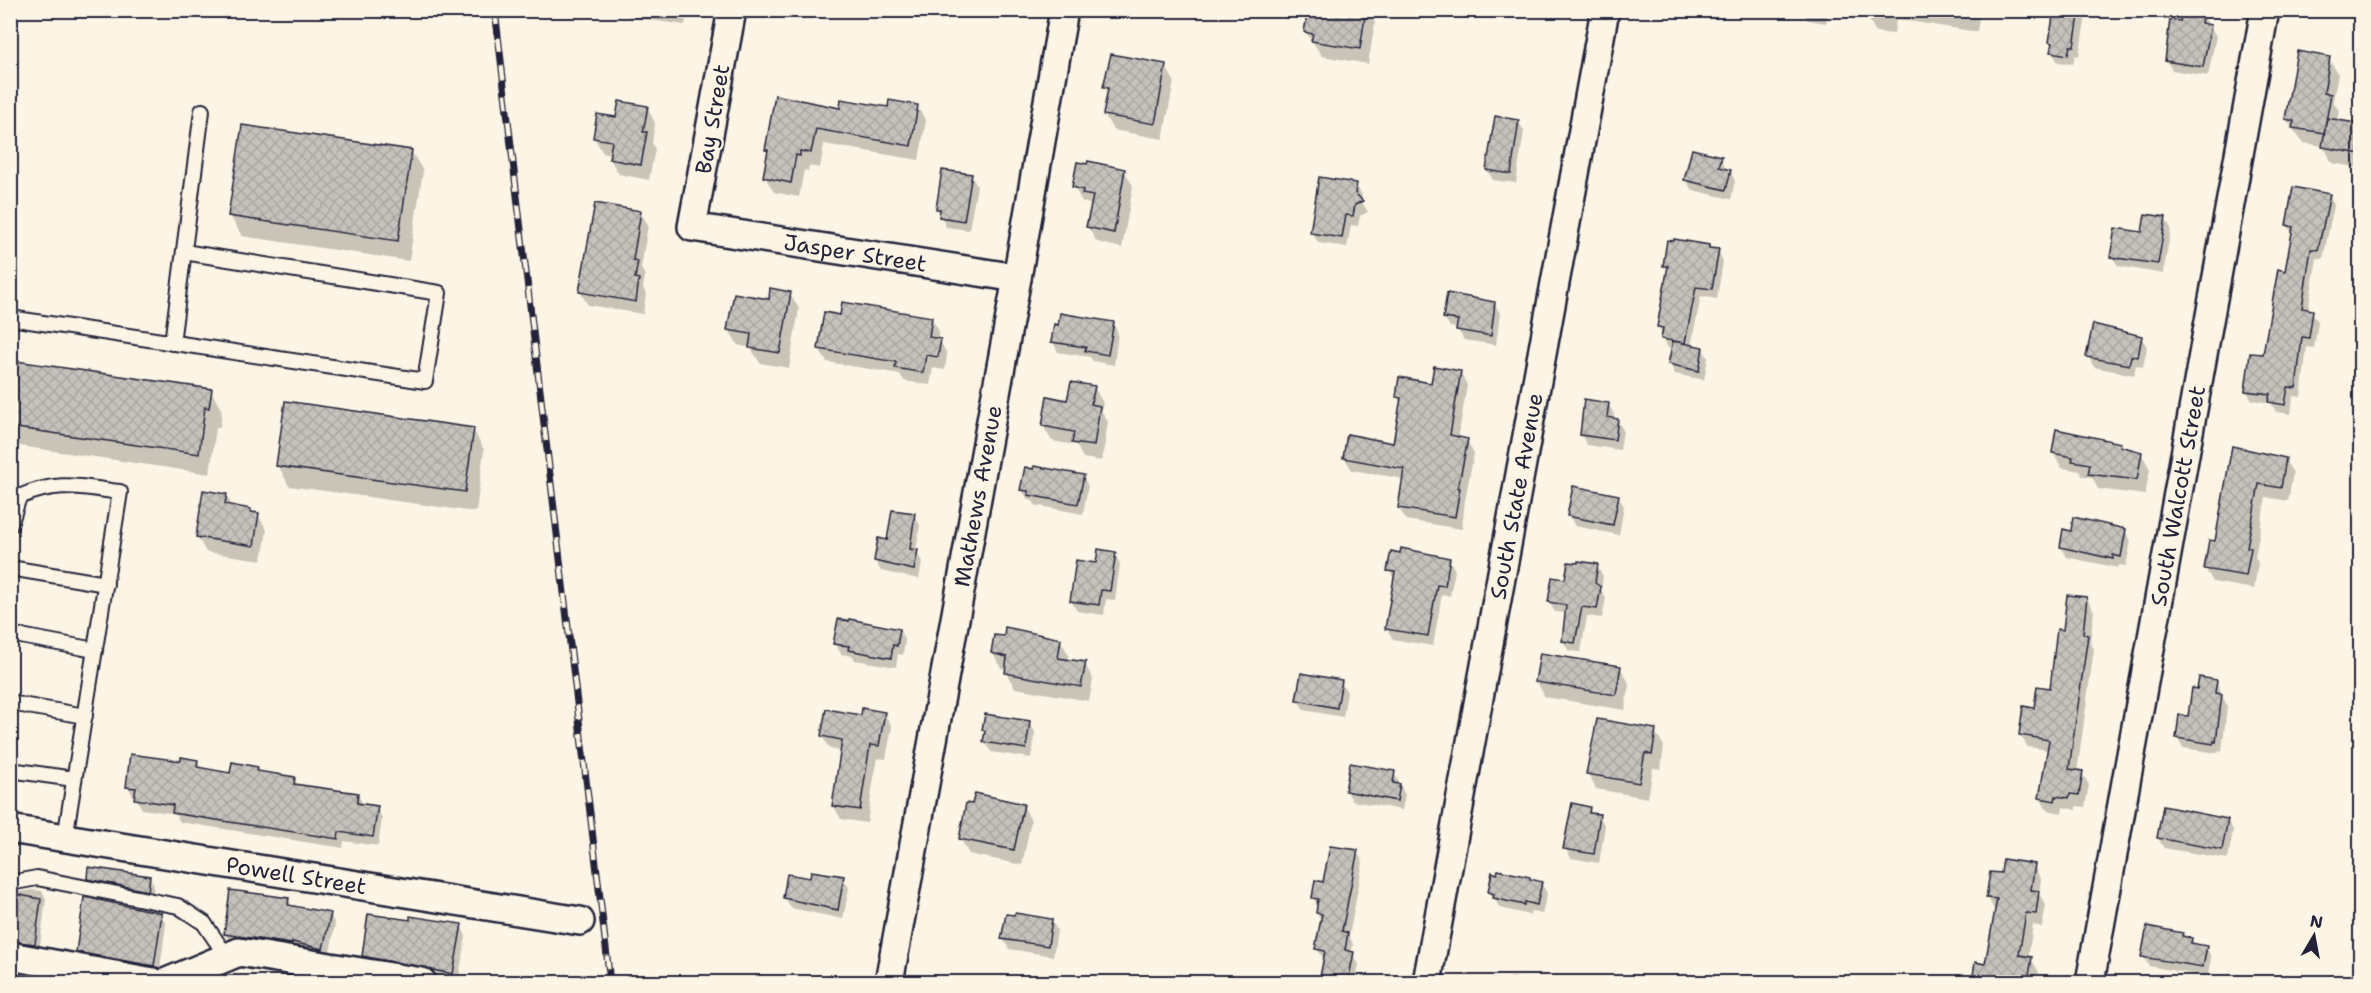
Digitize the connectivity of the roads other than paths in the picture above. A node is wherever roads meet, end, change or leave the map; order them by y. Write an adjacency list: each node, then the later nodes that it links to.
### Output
1 (732, 10): 6 (street, Bay Street)
2 (1064, 10): 8 (street, Mathews Avenue)
3 (1605, 10): 30 (street, South State Avenue)
4 (2265, 10): 31 (street, South Walcott Street)
5 (202, 111): 7 (lane)
6 (692, 227): 8 (street, Jasper Street)
7 (184, 252): 10 (lane); 10 (lane)
8 (1017, 278): 29 (street, Mathews Avenue)
9 (10, 318): 10 (lane)
10 (172, 343)
11 (11, 520): 13 (lane)
12 (10, 568): 13 (lane)
13 (106, 584): 15 (lane)
14 (10, 634): 15 (lane)
15 (95, 650): 17 (lane)
16 (10, 703): 17 (lane)
17 (85, 716): 19 (lane)
18 (10, 770): 19 (lane)
19 (74, 779): 21 (lane)
20 (10, 829): 21 (street, Powell Street)
21 (65, 838): 23 (street, Powell Street)
22 (10, 883): 25 (lane)
23 (580, 921)
24 (10, 956): 26 (street)
25 (227, 957): 27 (street); 28 (street)
26 (153, 982)
27 (167, 982)
28 (422, 982)
29 (889, 982)
30 (1427, 982)
31 (2090, 982)

